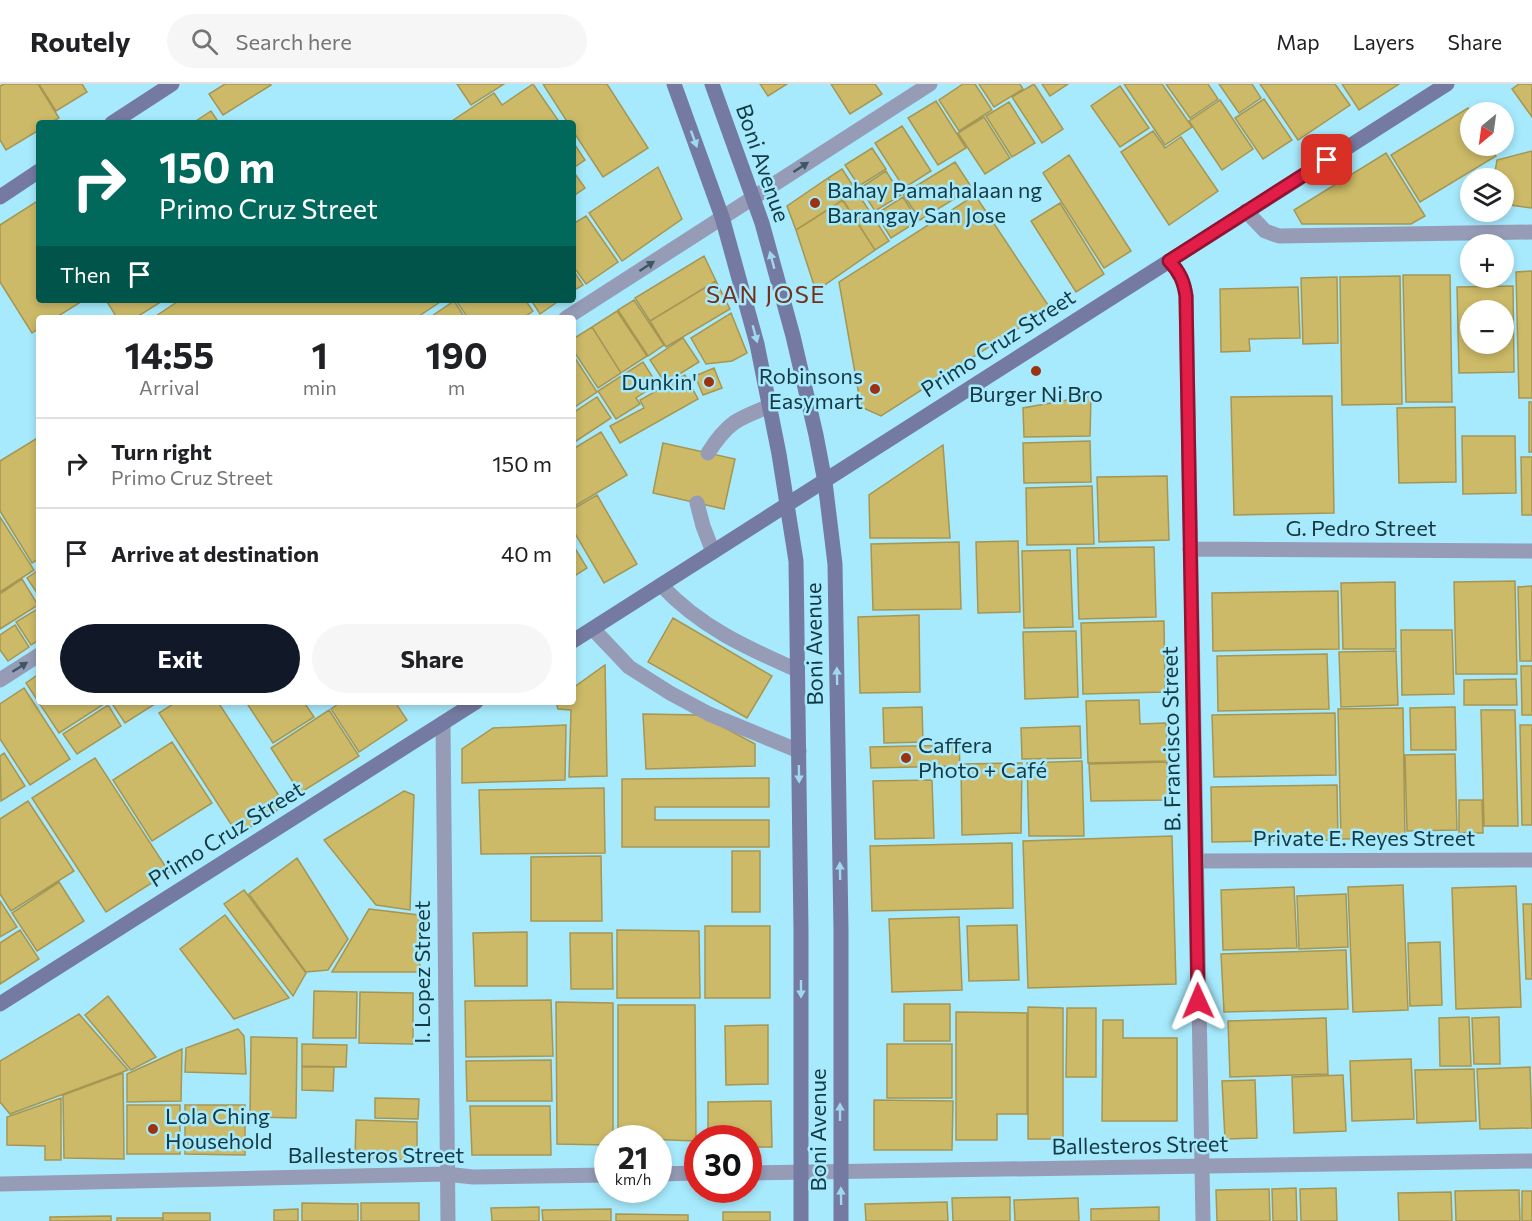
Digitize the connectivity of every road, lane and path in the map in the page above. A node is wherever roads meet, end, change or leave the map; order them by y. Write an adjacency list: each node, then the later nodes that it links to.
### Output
1 (172, 84): 6 (main road)
2 (674, 84): 11 (main road, Boni Avenue, one-way to 11)
3 (712, 84): 9 (main road, Boni Avenue)
4 (930, 84): 9 (street, one-way to 4)
5 (1448, 84): 10 (main road, Primo Cruz Street)
6 (117, 120)
7 (36, 173): 8 (main road)
8 (0, 197)
9 (752, 198): 11 (street); 17 (main road, Boni Avenue, one-way to 9)
10 (1246, 211): 12 (street); 13 (main road, Primo Cruz Street)
11 (723, 217): 14 (street, one-way to 11); 15 (main road, Boni Avenue, one-way to 15)
12 (1532, 232)
13 (1169, 261): 17 (main road, Primo Cruz Street); 20 (street, B. Francisco Street)
14 (571, 315)
15 (770, 406): 16 (street); 19 (main road, Boni Avenue)
16 (708, 453)
17 (825, 482): 19 (main road, Primo Cruz Street); 37 (main road, Boni Avenue, one-way to 17)
18 (697, 503): 22 (street)
19 (788, 506): 22 (main road, Primo Cruz Street); 27 (main road, Boni Avenue)
20 (1190, 549): 21 (street, G. Pedro Street); 33 (street, B. Francisco Street)
21 (1532, 550)
22 (713, 552): 23 (main road, Primo Cruz Street)
23 (662, 585): 24 (main road, Primo Cruz Street); 27 (street)
24 (593, 628): 25 (main road, Primo Cruz Street); 31 (street)
25 (576, 639)
26 (36, 657): 28 (street, one-way to 26)
27 (797, 670): 31 (main road, Boni Avenue)
28 (0, 680)
29 (472, 705): 30 (main road, Primo Cruz Street)
30 (442, 723): 34 (main road, Primo Cruz Street); 40 (street, I. Lopez Street)
31 (799, 751): 38 (main road, Boni Avenue, one-way to 38)
32 (1532, 860): 33 (street, Private E. Reyes Street)
33 (1196, 861): 36 (street, B. Francisco Street)
34 (0, 1004)
35 (1532, 1161): 36 (street, Ballesteros Street)
36 (1202, 1167): 37 (street, Ballesteros Street); 46 (street, B. Francisco Street)
37 (840, 1170): 38 (street, Ballesteros Street); 45 (main road, Boni Avenue, one-way to 37)
38 (801, 1172): 39 (street, Ballesteros Street); 44 (main road, Boni Avenue)
39 (762, 1173)
40 (446, 1174): 41 (street, Ballesteros Street); 42 (street, Ballesteros Street); 43 (street, I. Lopez Street)
41 (594, 1175)
42 (0, 1184)
43 (448, 1221)
44 (801, 1221)
45 (841, 1221)
46 (1203, 1221)

